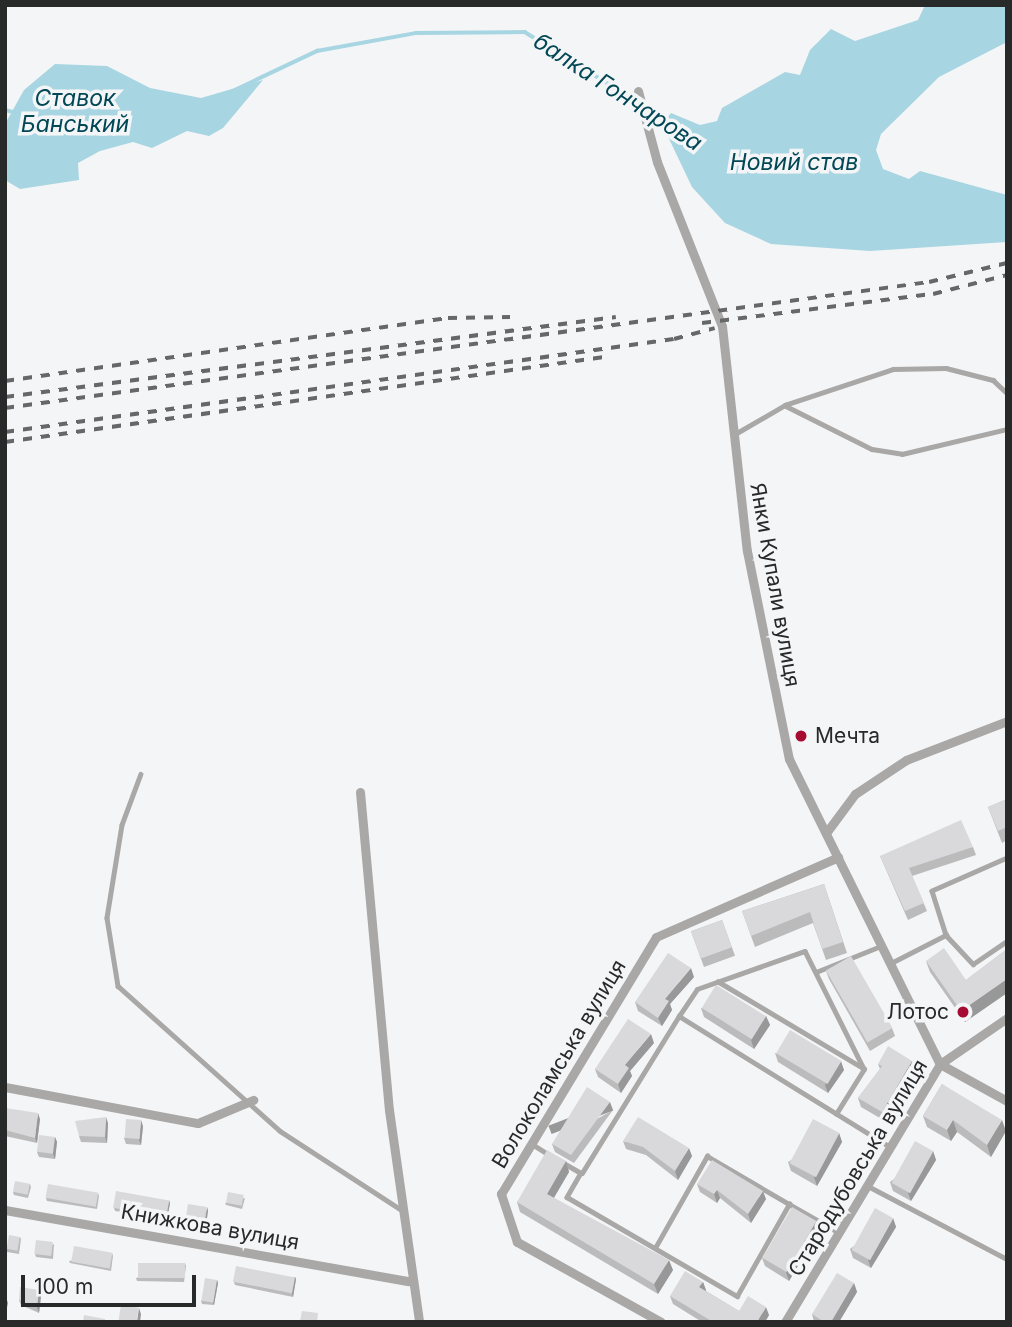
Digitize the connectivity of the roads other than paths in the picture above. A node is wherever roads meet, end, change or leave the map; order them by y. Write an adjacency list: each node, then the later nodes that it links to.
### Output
1 (638, 91): 5 (street, Янки Купали вулиця)
2 (1007, 393): 3 (lane)
3 (785, 405): 4 (lane); 5 (lane)
4 (1007, 429)
5 (734, 434): 9 (street, Янки Купали вулиця)
6 (1007, 721): 9 (street)
7 (141, 774): 23 (lane)
8 (360, 792): 31 (street)
9 (826, 833): 10 (street, Янки Купали вулиця)
10 (838, 857): 14 (street, Янки Купали вулиця); 26 (street, Волоколамська вулиця)
11 (1007, 858): 12 (lane)
12 (946, 935): 13 (lane); 15 (lane)
13 (1007, 941)
14 (882, 945): 15 (street, Янки Купали вулиця); 16 (lane)
15 (891, 964): 20 (street, Янки Купали вулиця)
16 (816, 972): 17 (lane); 21 (lane)
17 (718, 982): 18 (lane); 21 (lane)
18 (679, 1016): 25 (lane); 28 (lane)
19 (1007, 1017): 20 (street, Стародубовська вулиця)
20 (940, 1064): 24 (street); 27 (street, Стародубовська вулиця)
21 (864, 1069): 25 (lane)
22 (5, 1087): 23 (street)
23 (253, 1100): 31 (lane)
24 (1007, 1101)
25 (836, 1114): 27 (lane)
26 (531, 1144): 28 (lane); 38 (street, Волоколамська вулиця)
27 (890, 1147): 29 (street, Стародубовська вулиця)
28 (581, 1173): 34 (lane)
29 (867, 1186): 33 (street, Стародубовська вулиця); 35 (lane)
30 (789, 1204): 33 (lane); 34 (lane); 34 (lane)
31 (401, 1209): 36 (street)
32 (5, 1210): 36 (street, Книжкова вулиця)
33 (839, 1232): 39 (street, Стародубовська вулиця)
34 (655, 1248)
35 (1007, 1259)
36 (409, 1280): 37 (street)
37 (419, 1322)
38 (661, 1322)
39 (785, 1322)

